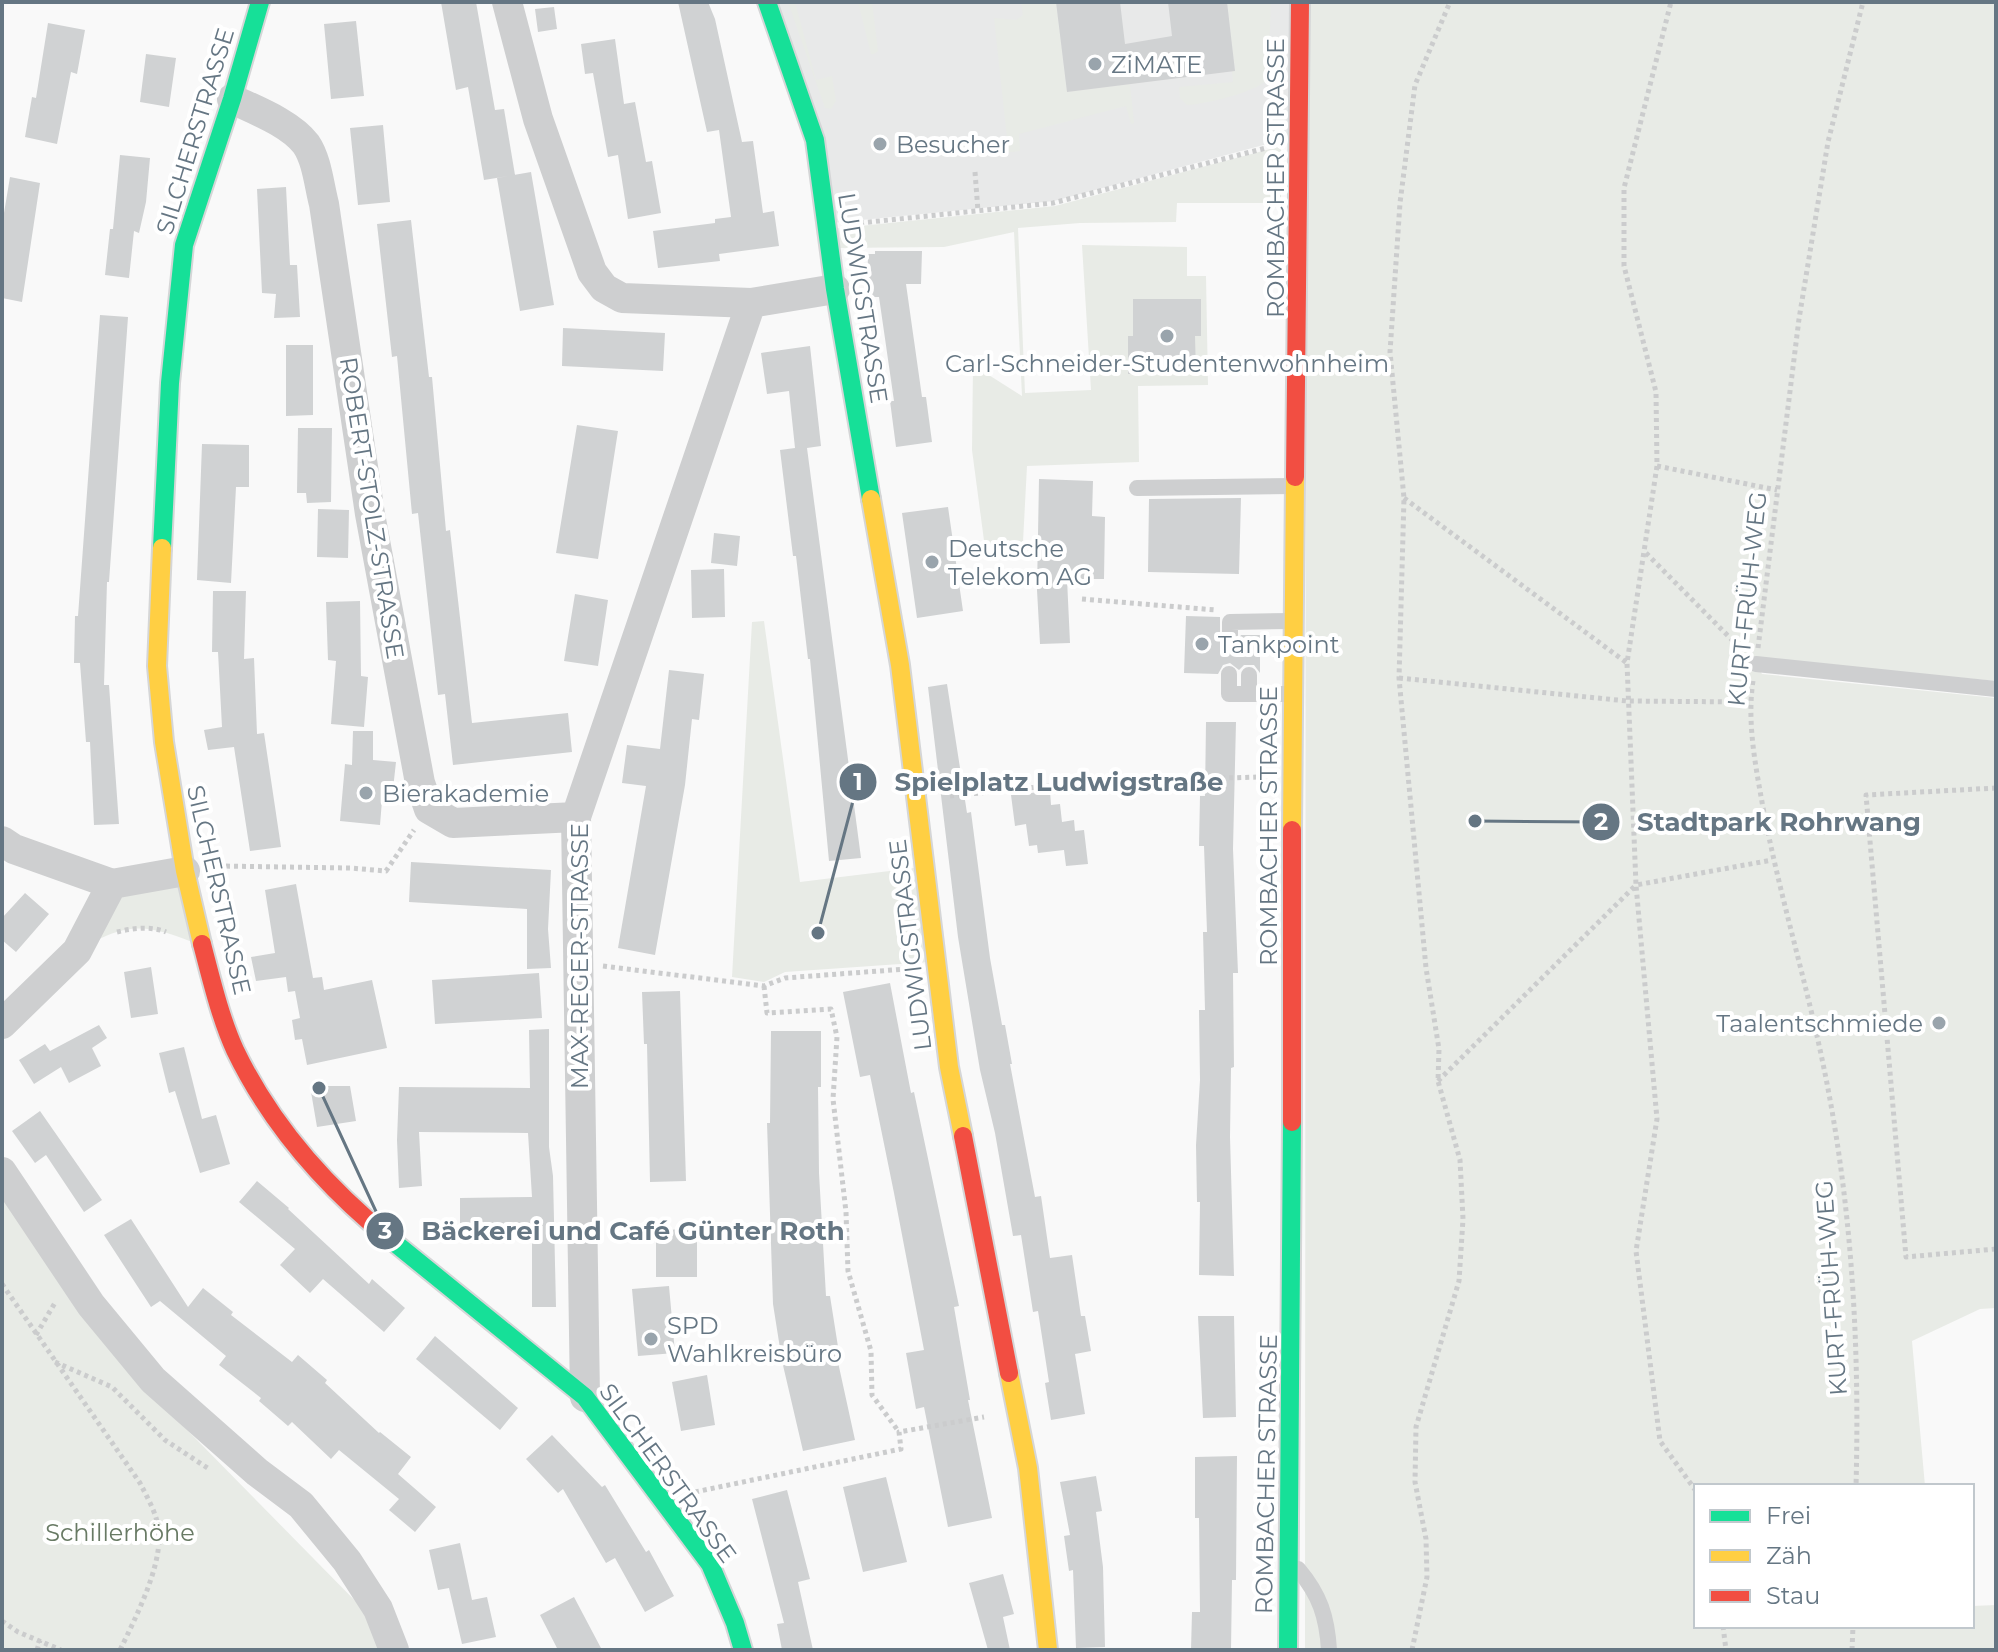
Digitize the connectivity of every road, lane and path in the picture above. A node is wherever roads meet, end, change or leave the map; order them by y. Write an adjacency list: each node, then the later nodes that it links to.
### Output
1 (260, 2): 8 (street, SILCHERSTRASSE)
2 (507, 2): 14 (street)
3 (767, 2): 12 (street, LUDWIGSTRASSE)
4 (1300, 2): 9 (street, ROMBACHER STRASSE)
5 (1450, 2): 19 (path)
6 (1671, 2): 15 (path)
7 (1863, 2): 18 (path, KURT-FRÜH-WEG)
8 (232, 99): 38 (street, ROBERT-STOLZ-STRASSE); 42 (street, SILCHERSTRASSE)
9 (1300, 138): 11 (path); 16 (street, ROMBACHER STRASSE)
10 (975, 172): 11 (path)
11 (978, 211): 12 (path)
12 (827, 226): 13 (street, LUDWIGSTRASSE)
13 (835, 289): 14 (street); 37 (street, LUDWIGSTRASSE)
14 (751, 303): 39 (street, MAX-REGER-STRASSE)
15 (1657, 466): 18 (path); 20 (path)
16 (1296, 486): 17 (lane); 23 (street, ROMBACHER STRASSE)
17 (1137, 488)
18 (1778, 490): 26 (path, KURT-FRÜH-WEG)
19 (1404, 498): 25 (path); 29 (path)
20 (1645, 552): 25 (path); 26 (path)
21 (1082, 599): 22 (path)
22 (1218, 610)
23 (1294, 621): 24 (lane); 32 (street, ROMBACHER STRASSE)
24 (1230, 635)
25 (1627, 663): 33 (path)
26 (1756, 664): 30 (lane); 34 (path, KURT-FRÜH-WEG)
27 (1229, 674): 31 (lane)
28 (1249, 675): 31 (lane)
29 (1399, 678): 33 (path); 51 (path)
30 (1996, 689)
31 (1249, 694): 32 (lane)
32 (1293, 694): 35 (street, ROMBACHER STRASSE)
33 (1627, 701): 34 (path); 44 (path)
34 (1750, 702): 41 (path, KURT-FRÜH-WEG)
35 (1292, 776): 37 (path); 65 (street, ROMBACHER STRASSE)
36 (1996, 788): 53 (path)
37 (917, 800): 48 (street, LUDWIGSTRASSE)
38 (429, 809): 39 (street); 42 (path)
39 (576, 817): 47 (street, MAX-REGER-STRASSE)
40 (2, 841): 43 (street)
41 (1772, 860): 44 (path); 62 (path, KURT-FRÜH-WEG)
42 (185, 871): 43 (street); 45 (street, SILCHERSTRASSE)
43 (112, 884): 46 (street)
44 (1636, 885): 51 (path); 63 (path)
45 (202, 946): 46 (path); 58 (street, SILCHERSTRASSE)
46 (77, 951): 50 (street)
47 (578, 963): 49 (path); 58 (street, MAX-REGER-STRASSE)
48 (937, 967): 49 (path); 59 (street, LUDWIGSTRASSE)
49 (764, 986): 60 (path)
50 (2, 1024)
51 (1438, 1081): 78 (path)
52 (2, 1172): 54 (street)
53 (1996, 1249)
54 (71, 1275): 56 (path); 61 (street)
55 (2, 1284): 56 (path)
56 (36, 1335): 57 (path)
57 (54, 1362): 61 (path); 72 (path)
58 (585, 1397): 64 (street, SILCHERSTRASSE)
59 (1017, 1411): 60 (path); 75 (street, LUDWIGSTRASSE)
60 (899, 1432): 64 (path)
61 (257, 1472): 73 (street)
62 (1856, 1484)
63 (1694, 1488)
64 (662, 1499): 74 (street, SILCHERSTRASSE)
65 (1290, 1559): 76 (street, ROMBACHER STRASSE); 77 (lane)
66 (2, 1621): 69 (path)
67 (1723, 1628): 79 (path)
68 (1853, 1628): 80 (path)
69 (40, 1640): 70 (path); 71 (path)
70 (37, 1650)
71 (61, 1650)
72 (120, 1650)
73 (394, 1650)
74 (743, 1650)
75 (1048, 1650)
76 (1288, 1650)
77 (1329, 1650)
78 (1412, 1650)
79 (1726, 1650)
80 (1852, 1650)

